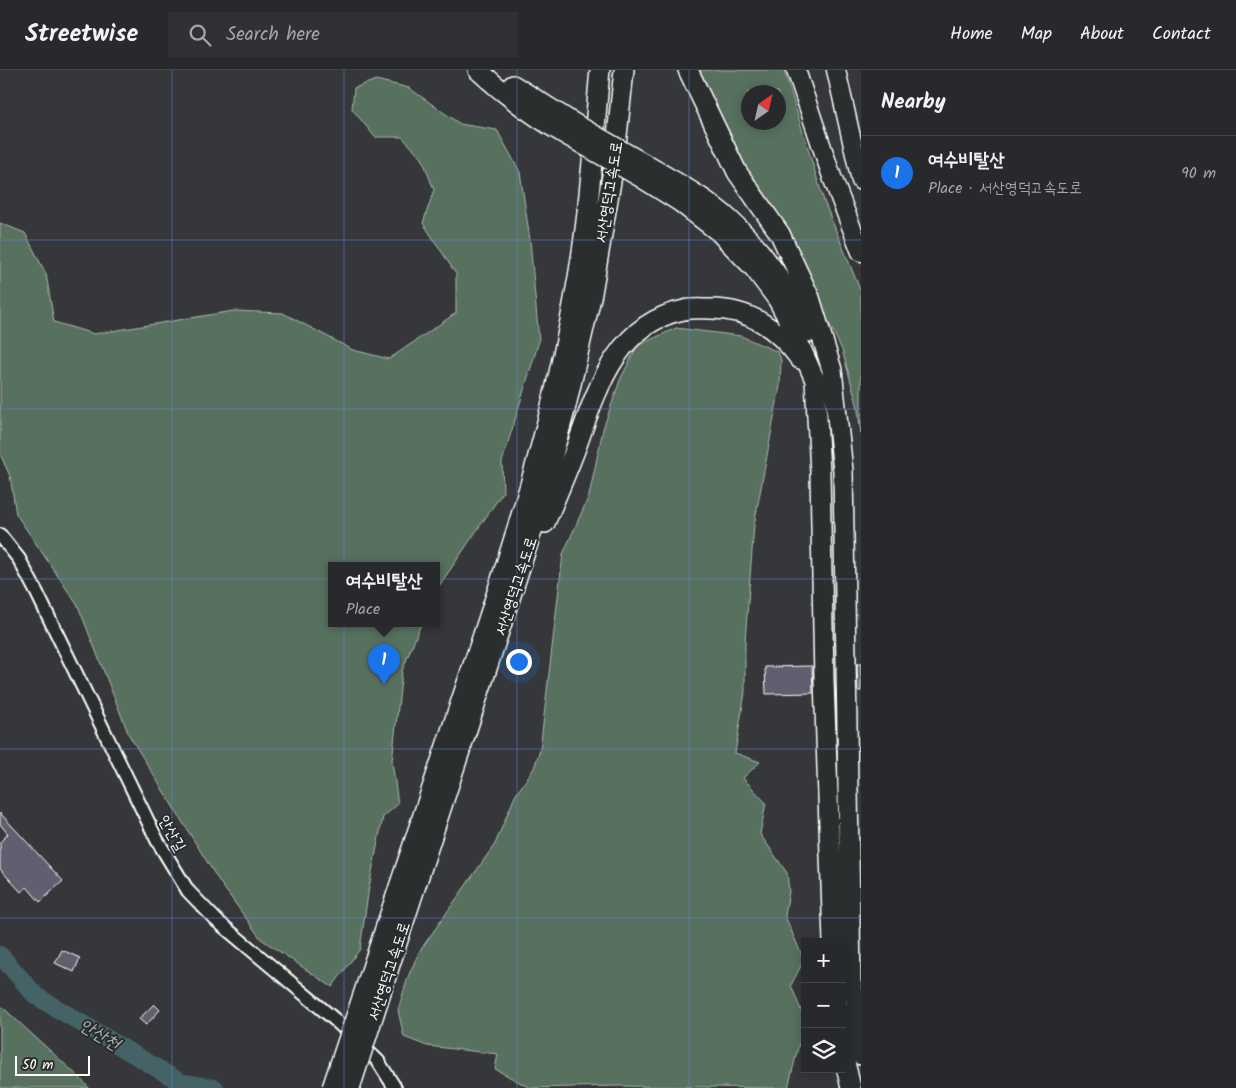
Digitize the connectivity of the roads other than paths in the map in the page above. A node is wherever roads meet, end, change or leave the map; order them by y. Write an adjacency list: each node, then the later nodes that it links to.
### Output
1 (478, 70): 8 (highway)
2 (496, 70): 8 (highway)
3 (600, 70): 17 (highway, 서산영덕고속도로)
4 (624, 70): 15 (highway, 서산영덕고속도로)
5 (688, 70): 12 (highway)
6 (796, 70): 11 (highway)
7 (836, 70): 10 (highway)
8 (571, 130): 9 (highway, bridge)
9 (643, 171): 12 (highway); 13 (highway)
10 (861, 181)
11 (861, 252)
12 (832, 370): 18 (highway)
13 (815, 380): 15 (highway); 16 (highway)
14 (0, 535): 24 (street, 안산길)
15 (506, 613): 17 (highway, 서산영덕고속도로)
16 (833, 938)
17 (389, 942): 25 (highway, 서산영덕고속도로, bridge); 26 (highway, 서산영덕고속도로, bridge)
18 (851, 982): 19 (highway); 21 (highway)
19 (861, 999)
20 (846, 1021): 22 (highway)
21 (861, 1025)
22 (861, 1055)
23 (846, 1066): 27 (highway)
24 (395, 1087)
25 (332, 1088)
26 (350, 1088)
27 (851, 1088)

